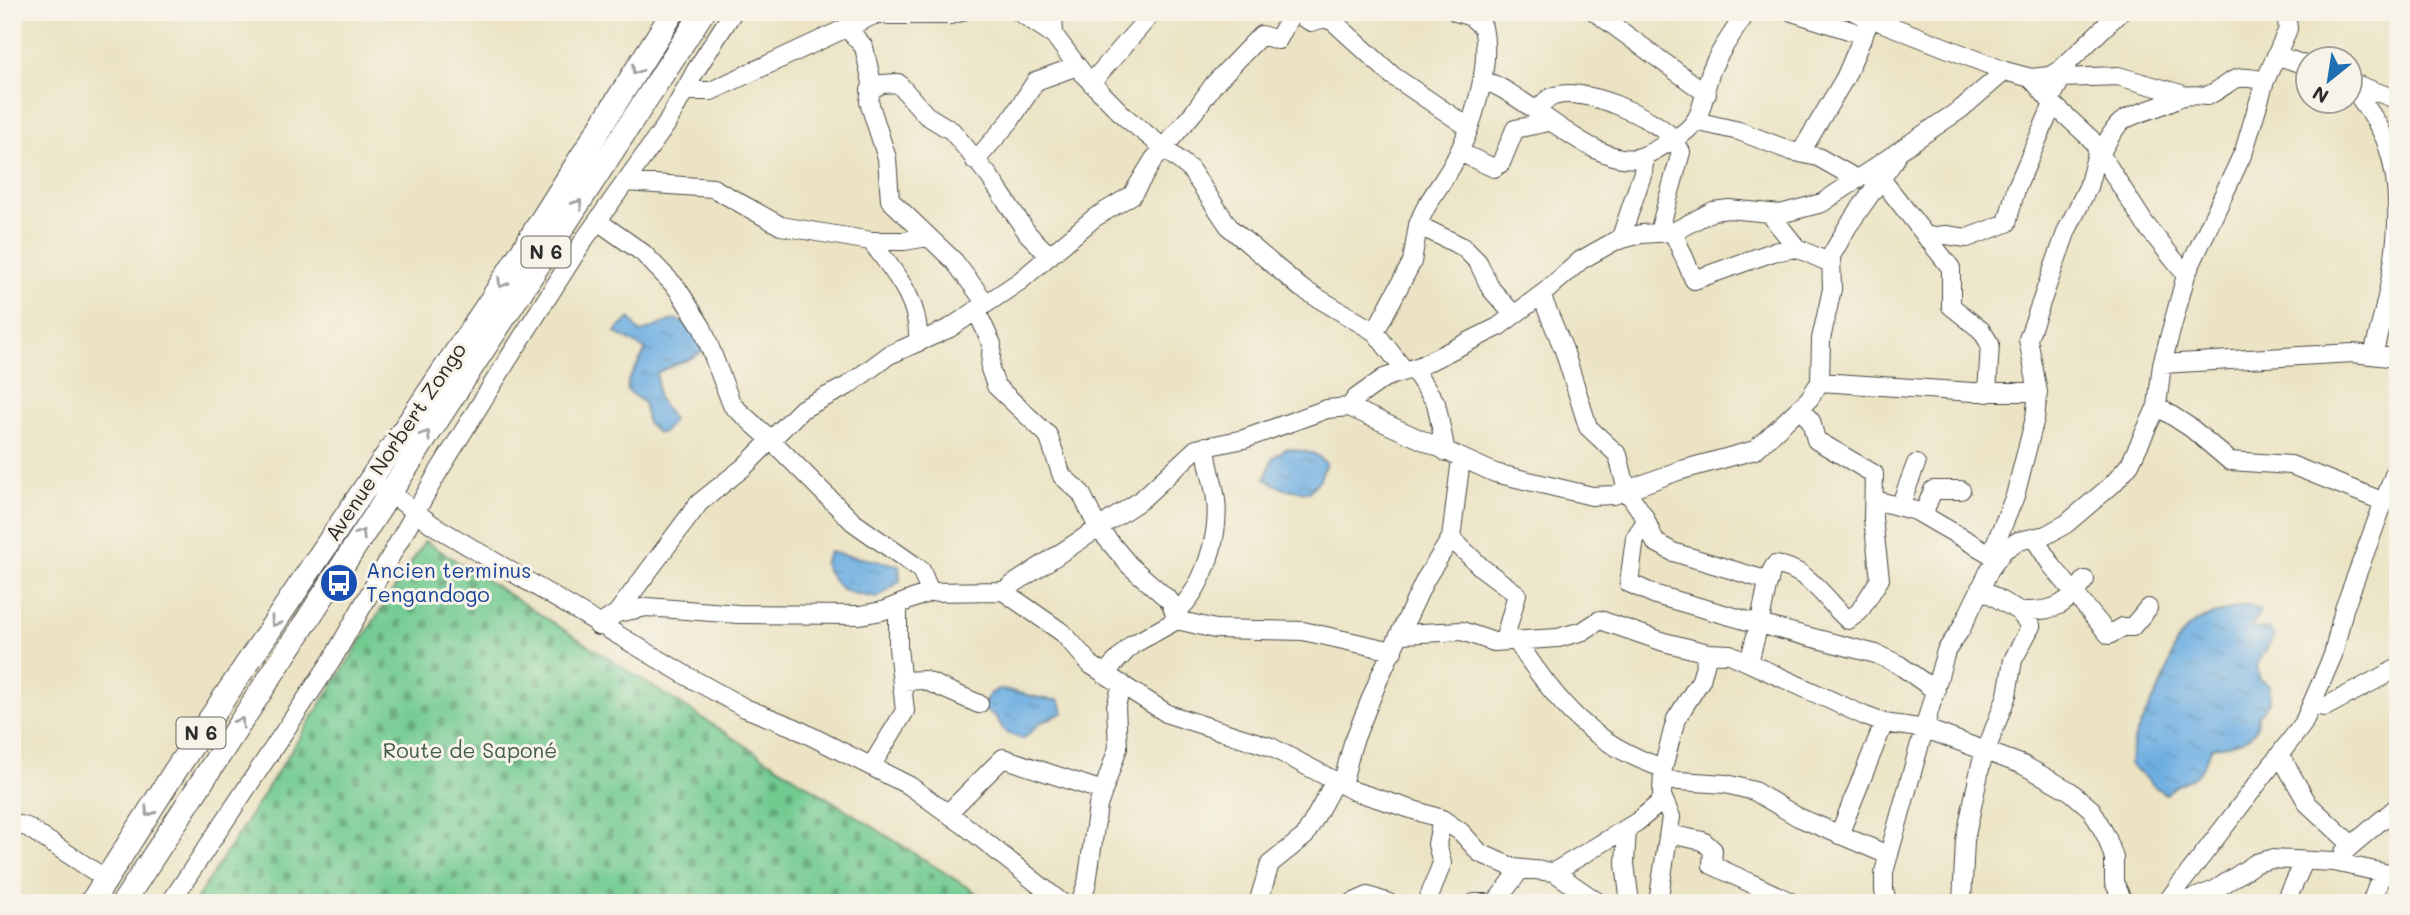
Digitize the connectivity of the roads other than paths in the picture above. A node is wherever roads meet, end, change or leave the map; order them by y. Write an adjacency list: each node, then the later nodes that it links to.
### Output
1 (673, 12): 81 (main road, Avenue Norbert Zongo / N 6, one-way to 81)
2 (703, 12): 81 (main road, Avenue Norbert Zongo / N 6, one-way to 2)
3 (733, 12): 29 (street)
4 (961, 12): 13 (street)
5 (1019, 12): 18 (street)
6 (1053, 12): 18 (street)
7 (1153, 12): 26 (street)
8 (1292, 12): 37 (street); 39 (street)
9 (1456, 12): 24 (street)
10 (1595, 12): 30 (street)
11 (1747, 12): 30 (street)
12 (1792, 12): 16 (street)
13 (881, 13): 17 (street)
14 (2118, 13): 23 (street)
15 (2289, 18): 19 (street)
16 (1863, 23): 22 (street); 42 (street)
17 (846, 27): 28 (street); 29 (street)
18 (1054, 35): 21 (street)
19 (2276, 55): 20 (street); 25 (street)
20 (2294, 61)
21 (1077, 66): 26 (street); 45 (street)
22 (2005, 71): 23 (street); 43 (street)
23 (2047, 77): 31 (street); 33 (street); 33 (street)
24 (1482, 80): 35 (street); 37 (street)
25 (2265, 81): 31 (street); 60 (street)
26 (1091, 83): 39 (street)
27 (2364, 88): 32 (street)
28 (870, 90): 45 (street); 53 (street)
29 (684, 91): 48 (street)
30 (1707, 94): 36 (street)
31 (2181, 94): 40 (street)
32 (2398, 100)
33 (2052, 102): 40 (street); 54 (street)
34 (2364, 106): 66 (street)
35 (1543, 116): 38 (street); 41 (street); 44 (street)
36 (1695, 121): 38 (street); 42 (street)
37 (1468, 127): 41 (street)
38 (1674, 139): 44 (street); 52 (street)
39 (1162, 148): 58 (street); 64 (street)
40 (2099, 151): 60 (street); 71 (street)
41 (1459, 152): 51 (street)
42 (1801, 152): 46 (street)
43 (1899, 153): 46 (street); 47 (street)
44 (1645, 155): 55 (street)
45 (975, 160): 58 (street)
46 (1855, 178): 49 (street)
47 (1882, 180): 54 (street); 59 (street)
48 (626, 182): 50 (street); 56 (street)
49 (1769, 213): 52 (street); 57 (street)
50 (599, 222): 76 (street); 87 (street)
51 (1418, 225): 63 (street); 64 (street)
52 (1666, 232): 55 (street); 57 (street)
53 (928, 237): 56 (street); 62 (street)
54 (1926, 237): 72 (street)
55 (1620, 240): 61 (street)
56 (871, 241): 65 (street)
57 (1797, 248): 59 (street)
58 (1050, 256): 62 (street)
59 (1830, 263): 70 (street)
60 (2186, 275): 68 (street)
61 (1541, 295): 63 (street); 83 (street)
62 (981, 307): 65 (street); 90 (street)
63 (1514, 315): 69 (street)
64 (1375, 331): 69 (street)
65 (918, 340): 76 (street)
66 (2373, 355): 67 (street); 68 (street)
67 (2398, 358)
68 (2162, 364): 73 (street)
69 (1409, 370): 74 (street); 78 (street)
70 (1820, 382): 72 (street); 75 (street)
71 (2038, 392): 72 (street); 93 (street)
72 (1987, 393)
73 (2157, 406): 85 (street); 92 (street)
74 (1349, 407): 77 (street); 78 (street)
75 (1799, 408): 83 (street); 84 (street)
76 (770, 439): 98 (street); 101 (street)
77 (1206, 446): 90 (street); 102 (street)
78 (1453, 456): 83 (street); 91 (street)
79 (1916, 464): 86 (street)
80 (2398, 464): 85 (street)
81 (379, 485): 87 (street); 141 (main road, Avenue Norbert Zongo / N 6, one-way to 141); 143 (main road, Avenue Norbert Zongo / N 6, one-way to 81)
82 (1961, 490): 88 (street)
83 (1627, 491): 89 (street)
84 (1875, 500): 86 (street); 94 (street)
85 (2382, 501): 117 (street)
86 (1900, 506): 88 (street)
87 (416, 514): 105 (street); 144 (street)
88 (1923, 515): 93 (street)
89 (1646, 521): 94 (street); 104 (street)
90 (1098, 528): 97 (street); 102 (street)
91 (1451, 538): 106 (street); 107 (street)
92 (2034, 538): 93 (street); 95 (street)
93 (1994, 556): 96 (street)
94 (1769, 581): 104 (street)
95 (2080, 586): 100 (street); 103 (street)
96 (1980, 588): 103 (street); 115 (street)
97 (1003, 591): 98 (street); 112 (street)
98 (930, 592): 99 (street)
99 (898, 605): 101 (street); 113 (street)
100 (2148, 608)
101 (617, 613): 105 (street)
102 (1177, 616): 108 (street); 112 (street)
103 (2024, 616): 120 (street)
104 (1759, 624): 110 (street); 115 (street)
105 (598, 626): 122 (street)
106 (1402, 634): 107 (street); 108 (street)
107 (1510, 640): 109 (street); 123 (street)
108 (1393, 651): 124 (street)
109 (1707, 653): 110 (street); 123 (street)
110 (1749, 662): 118 (street)
111 (2398, 668): 117 (street)
112 (1104, 674): 114 (street)
113 (903, 681): 116 (street); 122 (street)
114 (1122, 684): 124 (street); 125 (street)
115 (1936, 691): 119 (street)
116 (979, 704)
117 (2312, 705): 121 (street)
118 (1884, 723): 119 (street); 133 (street)
119 (1926, 729): 120 (street); 135 (street)
120 (1984, 753): 159 (street); 160 (street)
121 (2280, 755): 134 (street); 161 (street)
122 (872, 765): 128 (street)
123 (1663, 774): 126 (street); 133 (street)
124 (1338, 783): 129 (street); 147 (street)
125 (1102, 791): 128 (street); 146 (street)
126 (1663, 800): 130 (street); 132 (street)
127 (2398, 806): 134 (street)
128 (948, 813): 145 (street)
129 (1442, 819): 138 (street); 150 (street)
130 (1627, 829): 139 (street); 155 (street)
131 (12, 831): 141 (street)
132 (1669, 834): 156 (street); 157 (street)
133 (1839, 835): 135 (street)
134 (2352, 845): 137 (street)
135 (1888, 855): 158 (street)
136 (2304, 862): 137 (street); 162 (street); 163 (street)
137 (2334, 862): 140 (street)
138 (1521, 869): 139 (street); 153 (street)
139 (1554, 872): 154 (street)
140 (2390, 875): 164 (street)
141 (106, 879): 142 (main road, Avenue Norbert Zongo / N 6)
142 (91, 903)
143 (123, 903)
144 (170, 903)
145 (1062, 903)
146 (1080, 903)
147 (1258, 903)
148 (1352, 903): 149 (street)
149 (1389, 903)
150 (1427, 903)
151 (1474, 903): 152 (street)
152 (1486, 903)
153 (1495, 903)
154 (1598, 903)
155 (1630, 903)
156 (1658, 903)
157 (1793, 903)
158 (1888, 903)
159 (1962, 903)
160 (2124, 903)
161 (2166, 903)
162 (2181, 903)
163 (2285, 903)
164 (2371, 903)

